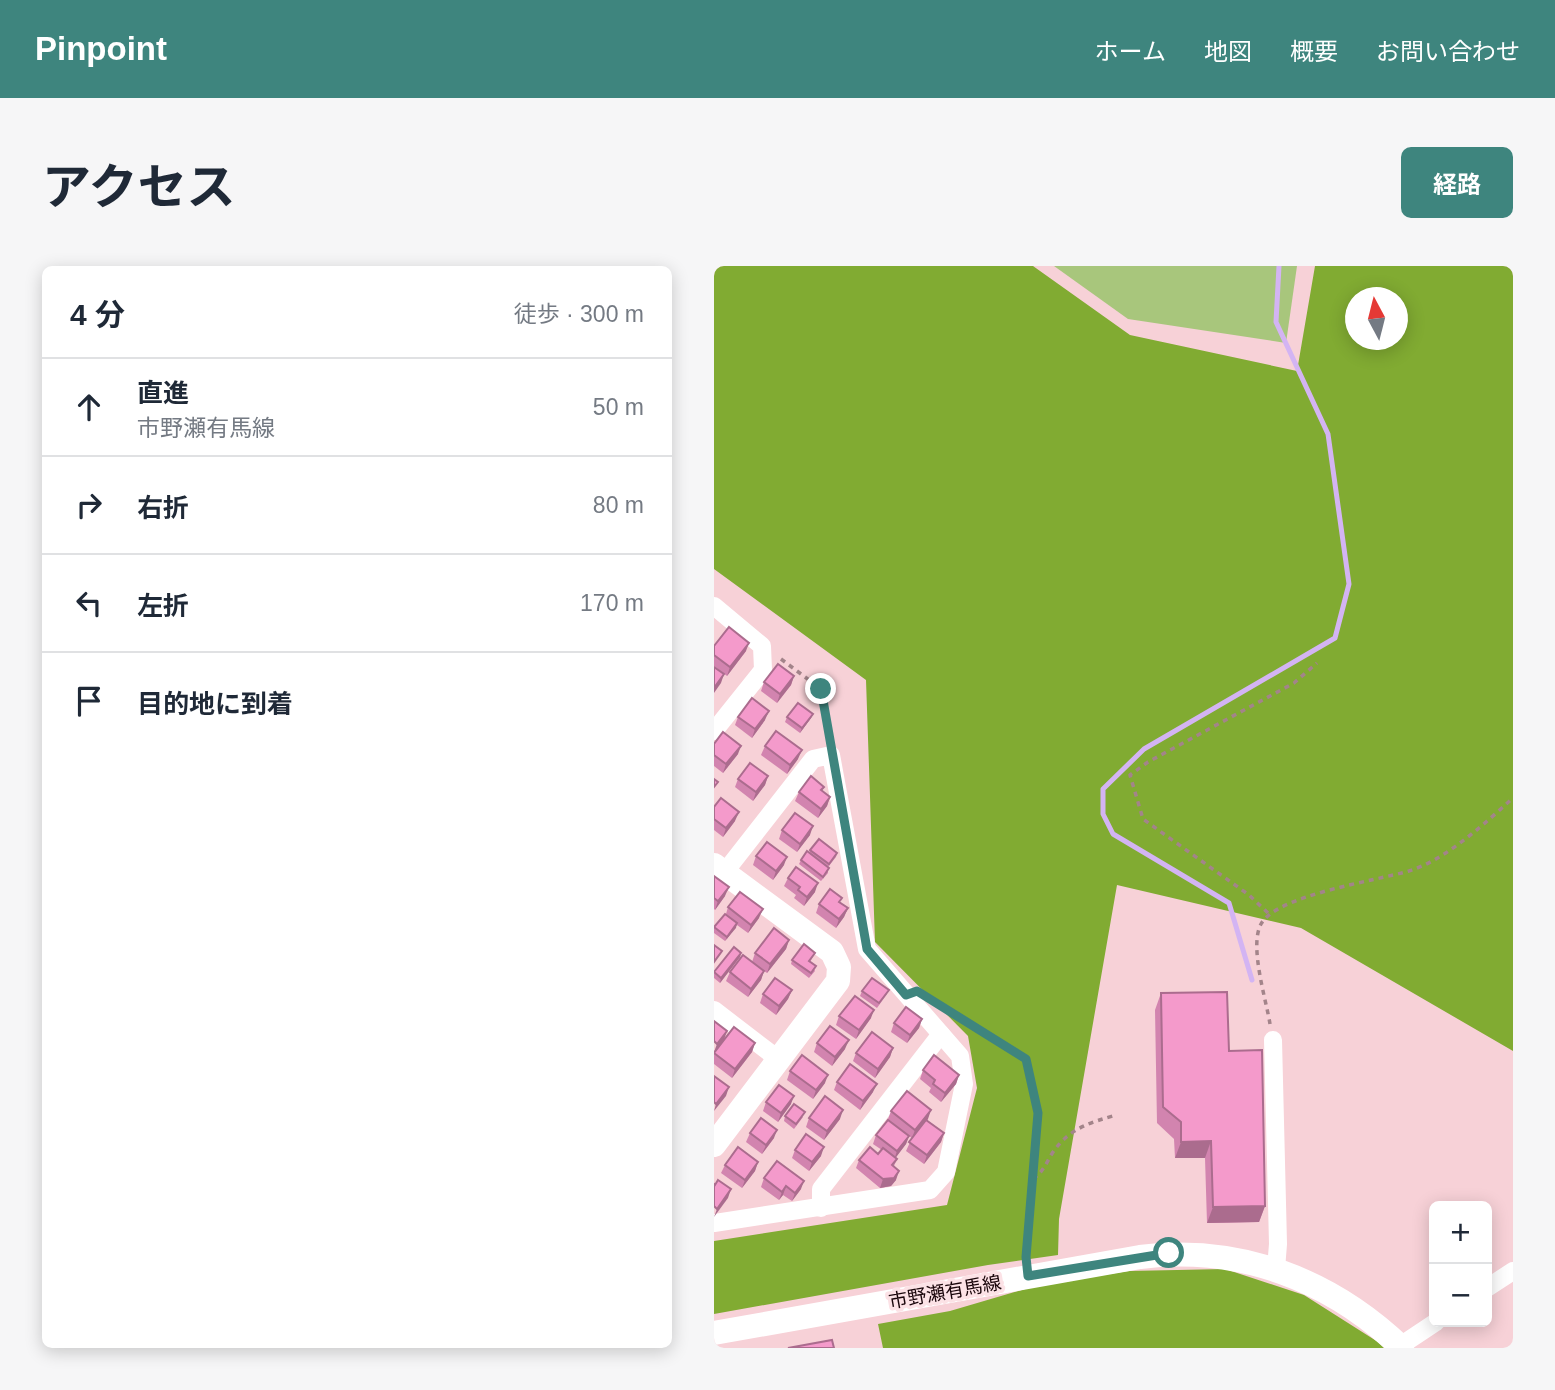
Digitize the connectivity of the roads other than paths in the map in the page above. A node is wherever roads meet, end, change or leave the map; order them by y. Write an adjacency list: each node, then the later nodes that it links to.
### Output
1 (714, 606): 2 (street)
2 (714, 731)
3 (719, 869): 5 (street); 7 (main road)
4 (714, 1010): 7 (street)
5 (941, 1034): 9 (street); 9 (street)
6 (1273, 1040): 11 (street)
7 (778, 1059): 8 (main road)
8 (714, 1145)
9 (821, 1208): 10 (street)
10 (714, 1223)
11 (1276, 1269): 15 (main road, 市野瀬有馬線); 16 (main road, 市野瀬有馬線)
12 (1513, 1271): 13 (street)
13 (1492, 1286)
14 (1429, 1327): 16 (street)
15 (714, 1333)
16 (1401, 1347)

